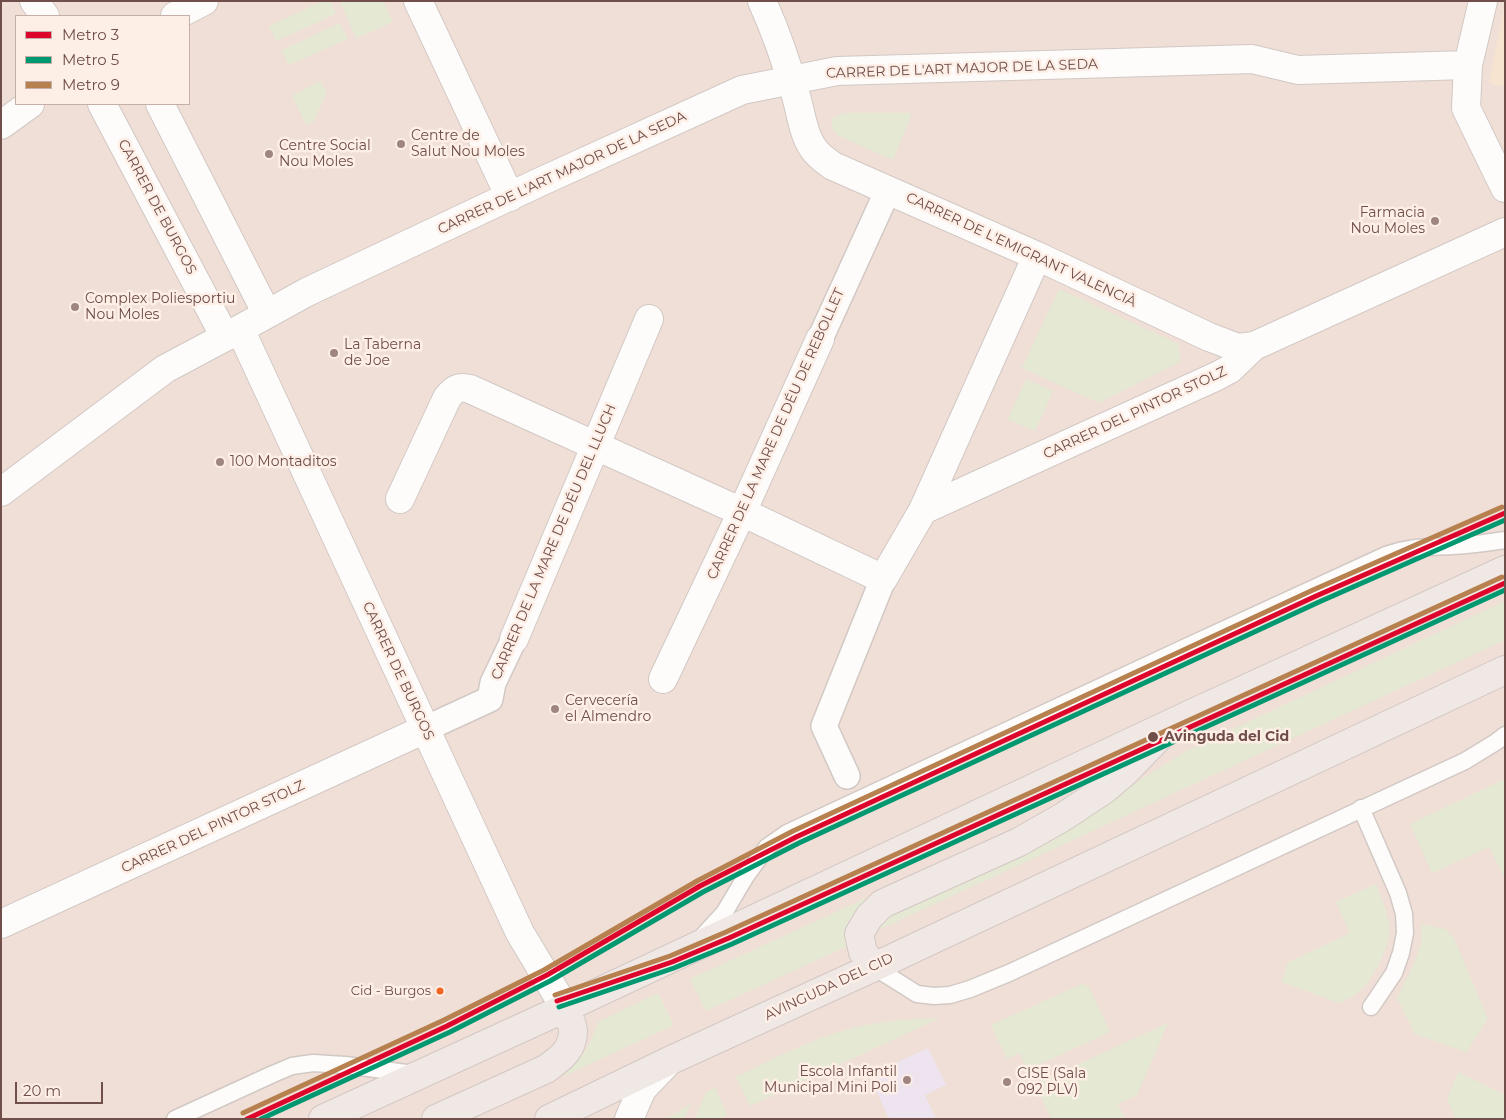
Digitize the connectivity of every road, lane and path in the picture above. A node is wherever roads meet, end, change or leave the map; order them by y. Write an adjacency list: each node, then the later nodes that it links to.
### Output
1 (204, 1): 5 (street)
2 (418, 1): 14 (street)
3 (762, 1): 7 (street, CARRER DE L'EMIGRANT VALENCIÀ)
4 (1483, 1): 6 (street)
5 (177, 15)
6 (1468, 65): 7 (street, CARRER DE L'ART MAJOR DE LA SEDA); 12 (street)
7 (792, 80): 13 (street, CARRER DE L'EMIGRANT VALENCIÀ); 14 (street, CARRER DE L'ART MAJOR DE LA SEDA)
8 (29, 105): 11 (street)
9 (103, 105): 19 (street, CARRER DE BURGOS)
10 (161, 105): 17 (street)
11 (1, 125)
12 (1505, 188)
13 (888, 190): 16 (street, CARRER DE L'EMIGRANT VALENCIÀ); 20 (street, CARRER DE LA MARE DE DÉU DE REBOLLET)
14 (510, 197): 17 (street, CARRER DE L'ART MAJOR DE LA SEDA)
15 (1505, 232): 21 (street, CARRER DEL PINTOR STOLZ)
16 (1037, 256): 21 (street, CARRER DE L'EMIGRANT VALENCIÀ); 25 (street)
17 (267, 314): 19 (street, CARRER DE L'ART MAJOR DE LA SEDA)
18 (649, 319): 22 (street, CARRER DE LA MARE DE DÉU DEL LLUCH)
19 (233, 333): 23 (street, CARRER DE L'ART MAJOR DE LA SEDA); 34 (street, CARRER DE BURGOS)
20 (820, 338): 26 (street, CARRER DE LA MARE DE DÉU DE REBOLLET)
21 (1254, 346): 25 (street, CARRER DEL PINTOR STOLZ)
22 (596, 446): 24 (street); 26 (street); 30 (street, CARRER DE LA MARE DE DÉU DEL LLUCH)
23 (1, 492)
24 (400, 499)
25 (922, 510): 29 (street)
26 (742, 512): 29 (street); 32 (street, CARRER DE LA MARE DE DÉU DE REBOLLET)
27 (1505, 540): 39 (lane)
28 (1505, 570): 33 (main road)
29 (883, 579): 36 (street)
30 (514, 639): 34 (street, CARRER DE LA MARE DE DÉU DEL LLUCH)
31 (1505, 670): 40 (main road, AVINGUDA DEL CID)
32 (663, 679)
33 (1191, 714): 39 (main road); 40 (main road)
34 (425, 729): 38 (street, CARRER DEL PINTOR STOLZ); 41 (street, CARRER DE BURGOS)
35 (1505, 735): 37 (lane)
36 (847, 776)
37 (1361, 808): 40 (lane); 42 (lane)
38 (1, 924)
39 (693, 947): 41 (main road)
40 (874, 967): 43 (main road, AVINGUDA DEL CID)
41 (565, 1008): 44 (main road); 47 (main road)
42 (1371, 1008)
43 (669, 1060): 48 (main road, AVINGUDA DEL CID); 49 (street, AVINGUDA DEL CID)
44 (419, 1075): 45 (lane); 46 (main road)
45 (175, 1119)
46 (323, 1119)
47 (436, 1119)
48 (549, 1119)
49 (630, 1119)

